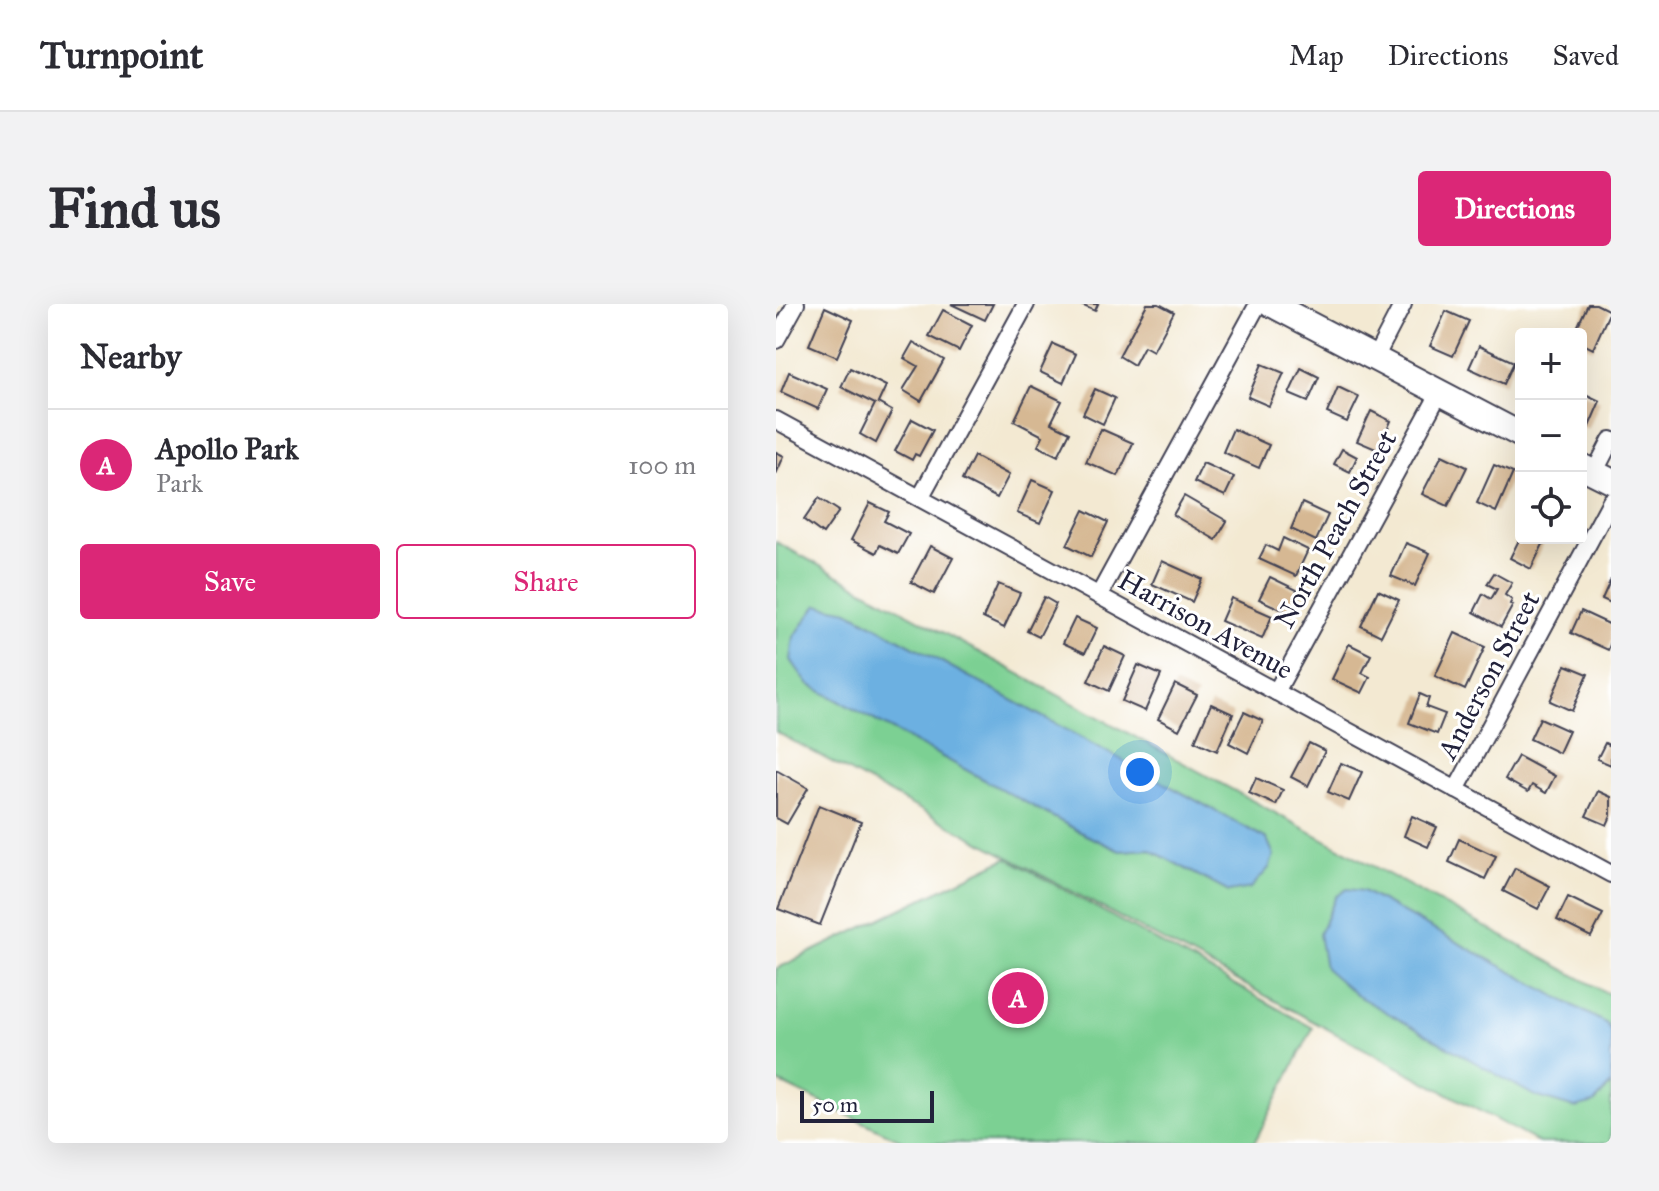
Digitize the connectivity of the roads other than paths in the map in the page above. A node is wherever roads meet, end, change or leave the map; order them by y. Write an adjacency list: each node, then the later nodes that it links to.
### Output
1 (796, 304): 6 (street)
2 (1026, 304): 13 (street)
3 (1258, 304): 15 (street)
4 (1271, 304): 7 (main road)
5 (1403, 304): 7 (street)
6 (776, 340)
7 (1375, 358): 8 (main road)
8 (1440, 392): 10 (main road); 16 (street, North Peach Street)
9 (776, 420): 13 (street, Harrison Avenue)
10 (1515, 432)
11 (1611, 440): 12 (street)
12 (1595, 473)
13 (920, 498): 15 (street, Harrison Avenue)
14 (1611, 501): 17 (street, Anderson Street)
15 (1099, 595): 16 (street, Harrison Avenue)
16 (1276, 692): 17 (street, Harrison Avenue)
17 (1456, 790): 18 (street, Harrison Avenue)
18 (1611, 874)

